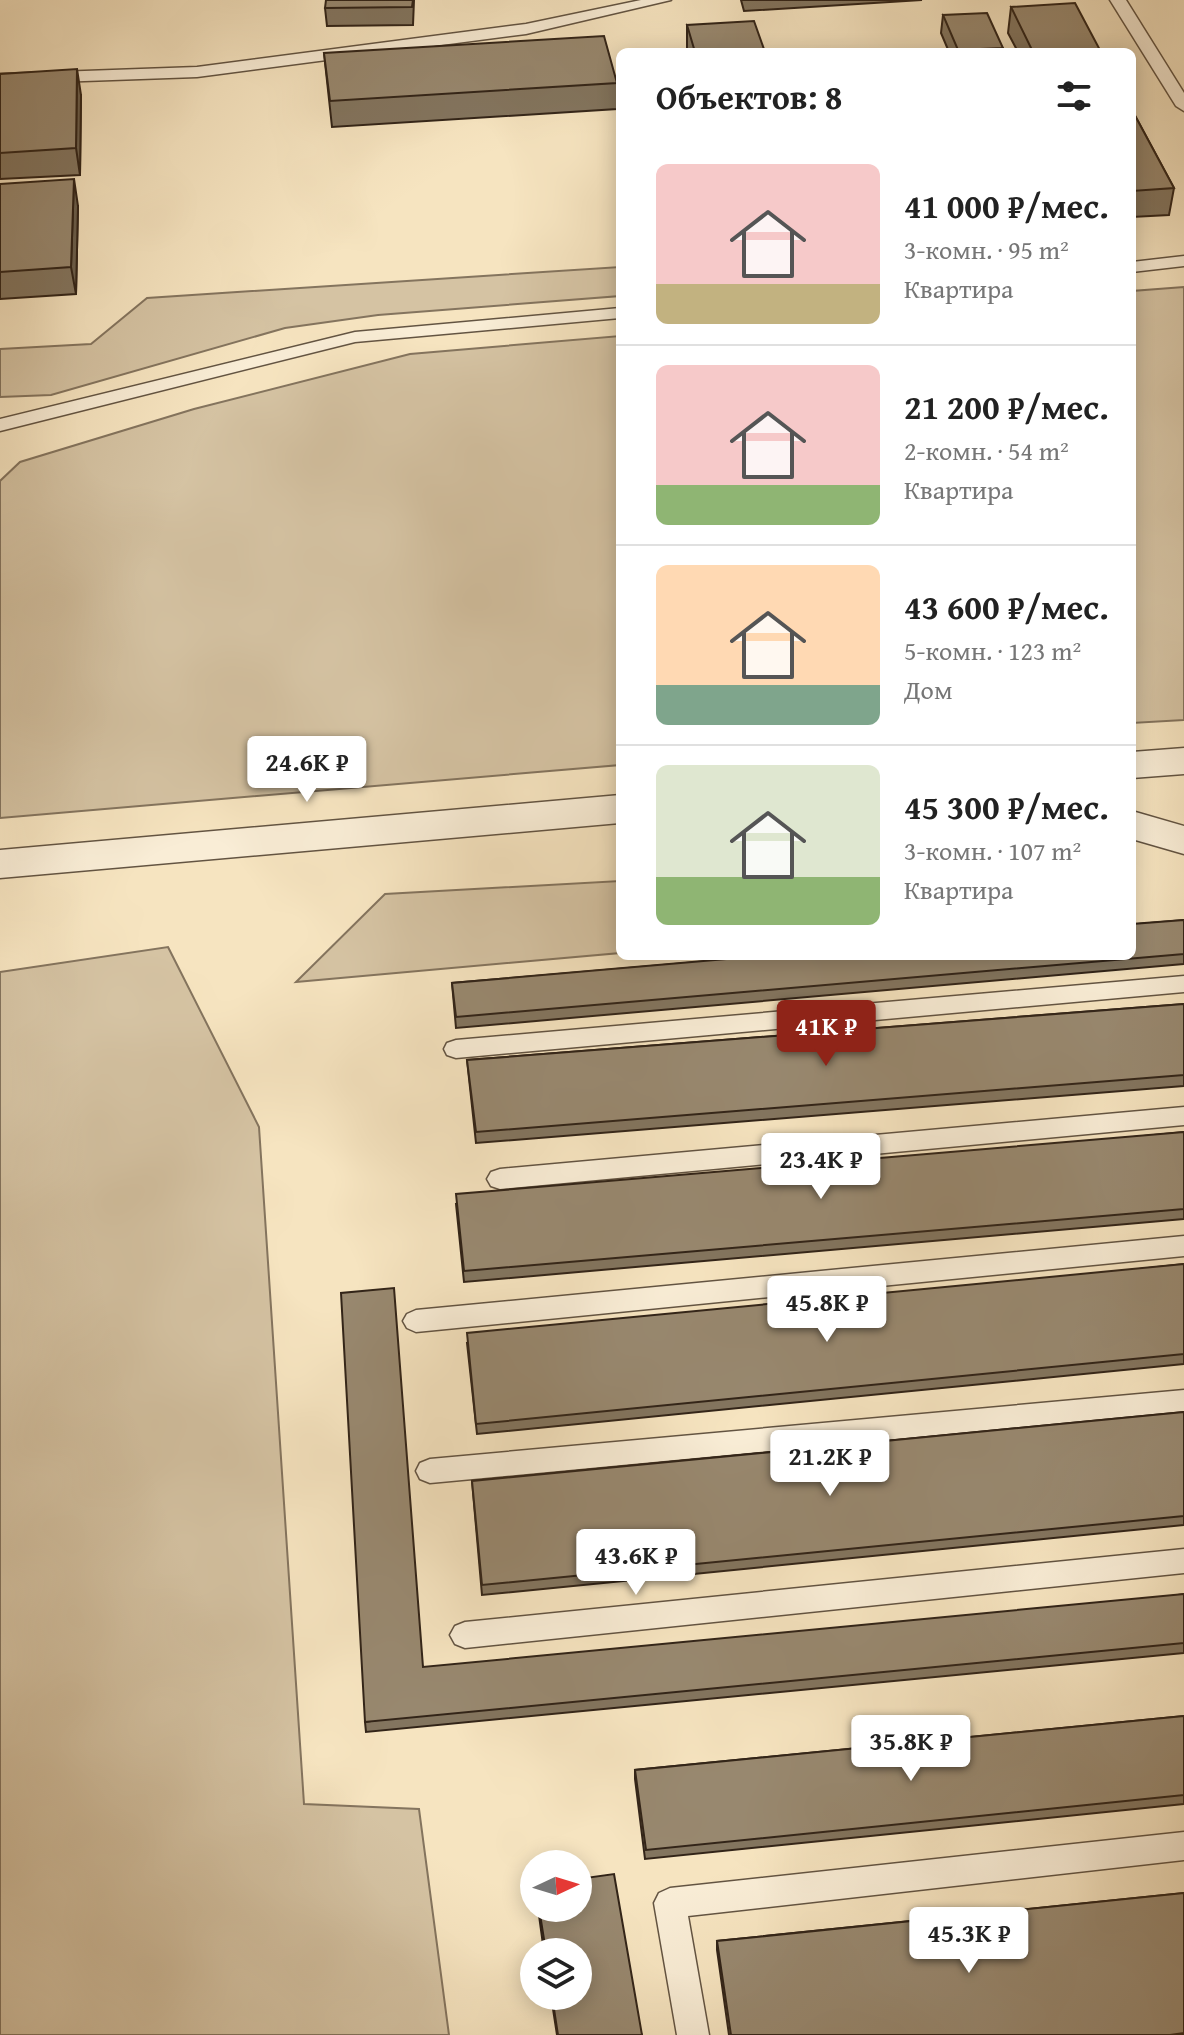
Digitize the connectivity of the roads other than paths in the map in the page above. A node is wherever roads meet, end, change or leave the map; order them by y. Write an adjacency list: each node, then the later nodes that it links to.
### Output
1 (663, 0): 3 (lane)
2 (1118, 0): 4 (lane)
3 (0, 79)
4 (1184, 106)
5 (1184, 261): 6 (lane)
6 (1136, 267)
7 (616, 313): 8 (lane)
8 (0, 425)
9 (1184, 761): 10 (street)
10 (1136, 765)
11 (616, 809): 14 (street)
12 (1136, 826): 13 (street)
13 (1184, 840)
14 (0, 864)
15 (1184, 984): 16 (lane)
16 (456, 1049)
17 (1184, 1116): 18 (lane)
18 (500, 1179)
19 (1184, 1246): 20 (lane)
20 (416, 1321)
21 (1184, 1401): 22 (lane)
22 (430, 1471)
23 (1184, 1561): 24 (lane)
24 (465, 1635)
25 (1184, 1846): 26 (lane)
26 (693, 2035)

